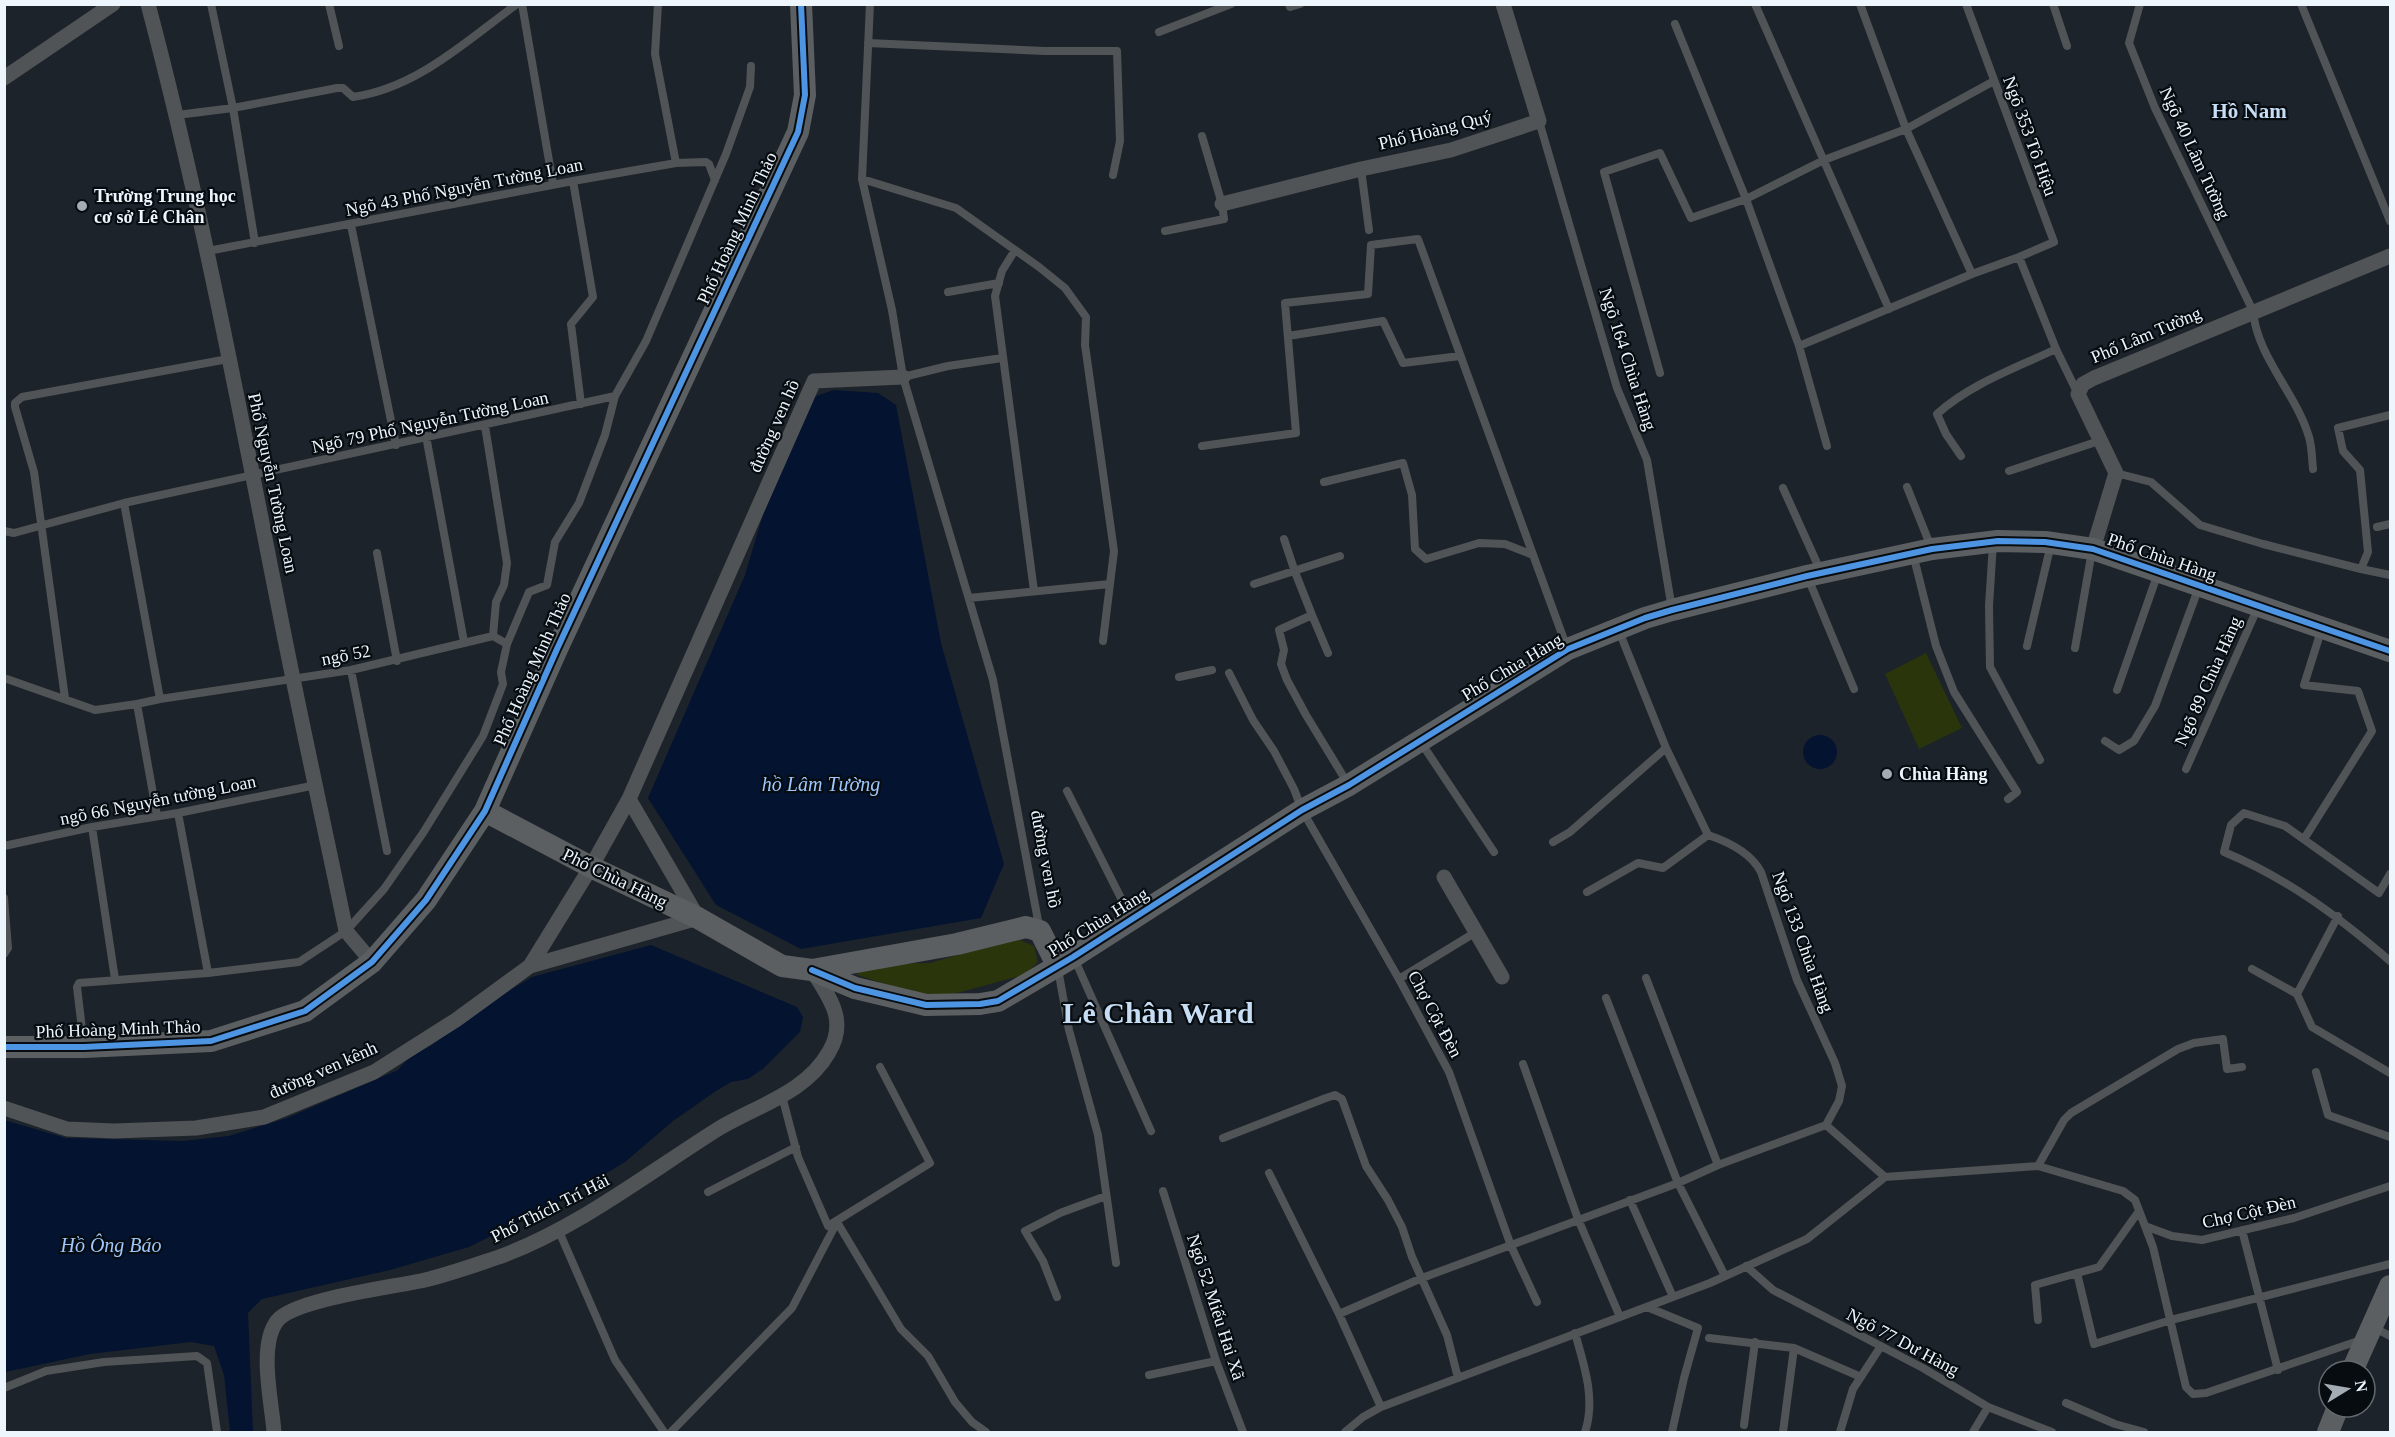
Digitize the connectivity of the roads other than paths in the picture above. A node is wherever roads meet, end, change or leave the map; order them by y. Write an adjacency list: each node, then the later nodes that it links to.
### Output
1 (113, 4): 26 (street)
2 (148, 4): 29 (street, Phố Nguyễn Tường Loan)
3 (212, 4): 28 (lane)
4 (330, 4): 23 (lane)
5 (517, 4): 28 (lane)
6 (522, 4): 40 (lane)
7 (658, 4): 34 (lane)
8 (801, 4): 143 (street, Phố Hoàng Minh Thảo)
9 (870, 4): 22 (lane)
10 (1231, 4): 21 (lane)
11 (1289, 4): 12 (lane)
12 (1300, 4)
13 (1503, 4): 30 (street)
14 (1755, 4): 33 (lane)
15 (1860, 4): 31 (lane)
16 (1966, 4): 27 (lane, Ngõ 353 Tô Hiệu)
17 (2053, 4): 24 (lane)
18 (2140, 4): 56 (lane, Ngõ 40 Lâm Tường)
19 (2301, 4): 43 (lane)
20 (1675, 24): 41 (lane)
21 (1159, 32)
22 (868, 43): 36 (lane); 37 (lane)
23 (339, 46)
24 (2067, 46)
25 (752, 66): 38 (lane)
26 (4, 78)
27 (1994, 81): 31 (lane); 51 (lane, Ngõ 353 Tô Hiệu)
28 (232, 108): 29 (lane); 47 (lane)
29 (177, 115): 49 (street, Phố Nguyễn Tường Loan)
30 (1539, 121): 35 (street, Phố Hoàng Quý); 107 (lane, Ngõ 164 Chùa Hàng)
31 (1906, 129): 33 (lane); 52 (lane)
32 (1202, 136): 42 (lane)
33 (1824, 160): 41 (lane); 55 (lane)
34 (676, 163): 38 (lane, Ngõ 43 Phố Nguyễn Tường Loan); 39 (lane, Ngõ 43 Phố Nguyễn Tường Loan)
35 (1361, 169): 42 (street, Phố Hoàng Quý); 45 (lane)
36 (1113, 175)
37 (862, 179): 48 (lane); 64 (lane)
38 (715, 180): 66 (lane)
39 (573, 181): 40 (lane, Ngõ 43 Phố Nguyễn Tường Loan); 67 (lane)
40 (553, 184): 44 (lane, Ngõ 43 Phố Nguyễn Tường Loan)
41 (1746, 199): 58 (lane); 63 (lane)
42 (1222, 204): 46 (lane)
43 (2391, 221)
44 (351, 225): 47 (lane, Ngõ 43 Phố Nguyễn Tường Loan); 72 (lane)
45 (1369, 230)
46 (1166, 231)
47 (255, 243): 49 (lane, Ngõ 43 Phố Nguyễn Tường Loan)
48 (1015, 250): 53 (lane); 101 (lane)
49 (208, 251): 62 (street, Phố Nguyễn Tường Loan)
50 (2391, 256): 56 (street, Phố Lâm Tường)
51 (2019, 257): 52 (lane); 59 (lane)
52 (1972, 274): 55 (lane)
53 (999, 284): 54 (lane); 61 (lane)
54 (948, 292)
55 (1889, 309): 58 (lane)
56 (2253, 311): 65 (street, Phố Lâm Tường); 76 (lane, Ngõ 40 Lâm Tường)
57 (1288, 336): 60 (lane); 60 (lane); 73 (lane)
58 (1799, 346): 74 (lane)
59 (2056, 350): 65 (lane); 75 (lane)
60 (1460, 356): 94 (lane)
61 (1002, 358): 64 (lane); 104 (lane)
62 (228, 359): 79 (street, Phố Nguyễn Tường Loan); 85 (lane)
63 (1660, 373)
64 (903, 378): 105 (lane, đường ven hồ); 140 (street, đường ven hồ)
65 (2078, 394): 71 (street)
66 (615, 396): 67 (lane, Ngõ 79 Phố Nguyễn Tường Loan); 114 (lane)
67 (581, 404): 69 (lane, Ngõ 79 Phố Nguyễn Tường Loan)
68 (2391, 415): 96 (lane)
69 (485, 426): 70 (lane, Ngõ 79 Phố Nguyễn Tường Loan); 111 (lane)
70 (426, 436): 72 (lane, Ngõ 79 Phố Nguyễn Tường Loan); 113 (lane)
71 (2102, 440): 77 (lane); 78 (street)
72 (396, 446): 79 (lane, Ngõ 79 Phố Nguyễn Tường Loan)
73 (1202, 446)
74 (1827, 446)
75 (1961, 456)
76 (2313, 469)
77 (2009, 471)
78 (2116, 473): 91 (street); 96 (lane)
79 (252, 477): 83 (lane, Ngõ 79 Phố Nguyễn Tường Loan); 126 (street, Phố Nguyễn Tường Loan)
80 (1324, 482): 94 (lane)
81 (1907, 487): 92 (lane)
82 (1783, 488): 99 (lane)
83 (124, 503): 85 (lane, Ngõ 79 Phố Nguyễn Tường Loan); 130 (lane)
84 (2391, 524): 86 (lane)
85 (41, 525): 87 (lane, Ngõ 79 Phố Nguyễn Tường Loan); 129 (lane)
86 (2377, 526)
87 (4, 531)
88 (1284, 539): 97 (lane)
89 (1994, 542): 90 (street, Phố Chùa Hàng); 92 (street, Phố Chùa Hàng); 135 (lane)
90 (2051, 543): 91 (street, Phố Chùa Hàng); 115 (lane)
91 (2093, 549): 98 (street, Phố Chùa Hàng); 116 (lane)
92 (1922, 551): 99 (street, Phố Chùa Hàng); 141 (lane)
93 (376, 553): 120 (lane)
94 (1533, 555): 117 (lane)
95 (1340, 556): 97 (lane)
96 (2361, 569): 100 (lane)
97 (1295, 572): 102 (lane); 108 (lane)
98 (2158, 572): 103 (street, Phố Chùa Hàng); 128 (lane)
99 (1814, 575): 107 (street, Phố Chùa Hàng); 127 (lane)
100 (2391, 575)
101 (1110, 584): 104 (lane); 112 (lane)
102 (1254, 584)
103 (2199, 586): 106 (street, Phố Chùa Hàng); 133 (lane)
104 (1034, 591): 105 (lane)
105 (969, 598): 162 (lane, đường ven hồ)
106 (2259, 606): 109 (street, Phố Chùa Hàng); 136 (lane, Ngõ 89 Chùa Hàng)
107 (1672, 610): 110 (street, Phố Chùa Hàng)
108 (1312, 615): 119 (lane); 138 (lane)
109 (2322, 628): 118 (street, Phố Chùa Hàng); 148 (lane)
110 (1619, 630): 117 (street, Phố Chùa Hàng); 134 (lane)
111 (493, 636): 113 (lane, ngõ 52); 114 (lane)
112 (1103, 641)
113 (464, 642): 120 (lane, ngõ 52)
114 (507, 644): 161 (lane)
115 (2026, 646)
116 (2074, 648)
117 (1568, 649): 132 (street, Phố Chùa Hàng)
118 (2391, 651)
119 (1328, 653)
120 (397, 660): 121 (lane, ngõ 52)
121 (351, 670): 126 (lane, ngõ 52); 151 (lane)
122 (1212, 670): 124 (lane)
123 (1229, 673): 142 (lane, Chợ Cột Đèn)
124 (1179, 677)
125 (4, 678): 129 (lane, ngõ 52)
126 (293, 680): 130 (lane, ngõ 52); 137 (street, Phố Nguyễn Tường Loan)
127 (1854, 689)
128 (2117, 690)
129 (65, 698): 131 (lane, ngõ 52)
130 (160, 699): 131 (lane, ngõ 52)
131 (137, 704): 145 (lane)
132 (1419, 740): 138 (street, Phố Chùa Hàng); 152 (lane)
133 (2105, 741)
134 (1666, 748): 147 (lane); 149 (lane)
135 (2040, 760)
136 (2186, 769)
137 (316, 785): 144 (lane, ngõ 66 Nguyễn tường Loan); 161 (street, Phố Nguyễn Tường Loan)
138 (1349, 785): 142 (street, Phố Chùa Hàng)
139 (1067, 791): 160 (lane)
140 (629, 799): 153 (street); 159 (street)
141 (2008, 799)
142 (1302, 810): 160 (street, Phố Chùa Hàng); 174 (lane, Chợ Cột Đèn)
143 (485, 811): 153 (street, Phố Chùa Hàng); 167 (street, Phố Hoàng Minh Thảo)
144 (178, 813): 145 (lane, ngõ 66 Nguyễn tường Loan); 171 (lane)
145 (158, 816): 146 (lane, ngõ 66 Nguyễn tường Loan)
146 (92, 826): 150 (lane, ngõ 66 Nguyễn tường Loan); 175 (lane)
147 (1708, 835): 156 (lane); 187 (lane, Ngõ 133 Chùa Hàng)
148 (2304, 839): 154 (lane); 158 (lane)
149 (1553, 842)
150 (4, 846)
151 (387, 851)
152 (1494, 852)
153 (591, 867): 159 (street, Phố Chùa Hàng); 168 (street)
154 (2391, 874)
155 (1444, 877): 163 (street)
156 (1587, 892)
157 (4, 898): 164 (lane)
158 (2338, 916): 166 (lane); 176 (lane)
159 (698, 918): 168 (street, đường ven kênh); 170 (street, Phố Chùa Hàng)
160 (1132, 920): 165 (street, Phố Chùa Hàng)
161 (346, 931): 167 (street, Phố Nguyễn Tường Loan); 171 (lane)
162 (1040, 931): 165 (street, Phố Chùa Hàng); 170 (street, Phố Chùa Hàng)
163 (1476, 932): 172 (street); 174 (lane)
164 (4, 954)
165 (1065, 961): 170 (street, Phố Chùa Hàng); 188 (lane); 200 (lane)
166 (2391, 961)
167 (372, 962): 179 (street, Phố Hoàng Minh Thảo)
168 (530, 966): 186 (street, đường ven kênh)
169 (2252, 969): 176 (lane)
170 (812, 970): 185 (street, Phố Thích Trí Hải)
171 (208, 973): 175 (lane)
172 (1502, 977)
173 (1646, 978): 192 (lane)
174 (1399, 979): 208 (lane, Chợ Cột Đèn)
175 (115, 980): 179 (lane)
176 (2297, 994): 184 (lane)
177 (1606, 998): 196 (lane)
178 (4, 1047): 179 (street, Phố Hoàng Minh Thảo)
179 (84, 1047)
180 (1523, 1064): 203 (lane)
181 (880, 1067): 204 (lane)
182 (2242, 1067): 193 (lane)
183 (2316, 1072): 189 (lane)
184 (2391, 1073)
185 (782, 1096): 191 (lane); 206 (street, Phố Thích Trí Hải)
186 (4, 1108)
187 (1826, 1125): 192 (lane); 195 (lane)
188 (1151, 1131)
189 (2391, 1137)
190 (1223, 1138): 214 (lane)
191 (796, 1147): 199 (lane); 204 (lane)
192 (1718, 1165): 196 (lane)
193 (2038, 1166): 195 (lane); 202 (lane)
194 (1269, 1173): 221 (lane)
195 (1885, 1177): 211 (lane)
196 (1678, 1183): 201 (lane); 213 (lane)
197 (2391, 1186): 207 (lane, Chợ Cột Đèn)
198 (1163, 1191): 232 (lane, Ngõ 52 Miếu Hai Xã)
199 (708, 1192)
200 (1106, 1196): 209 (lane); 216 (lane)
201 (1630, 1200): 203 (lane); 217 (lane)
202 (2139, 1211): 205 (lane); 212 (lane)
203 (1578, 1219): 208 (lane); 222 (lane)
204 (837, 1222): 246 (lane); 247 (lane)
205 (2145, 1226): 207 (lane, Chợ Cột Đèn); 224 (lane)
206 (558, 1229): 244 (street, Phố Thích Trí Hải); 245 (lane)
207 (2242, 1230): 218 (lane)
208 (1511, 1246): 214 (lane); 219 (lane, Chợ Cột Đèn)
209 (1116, 1263)
210 (2391, 1264): 218 (lane)
211 (1746, 1266): 213 (lane); 229 (lane, Ngõ 77 Dư Hàng)
212 (2077, 1273): 223 (lane); 224 (lane)
213 (1725, 1276): 217 (lane)
214 (1422, 1278): 221 (lane); 236 (lane)
215 (2391, 1286): 226 (street)
216 (1057, 1297)
217 (1673, 1297): 220 (lane)
218 (2260, 1298): 224 (lane); 233 (lane)
219 (1537, 1302)
220 (1647, 1307): 222 (lane); 251 (lane)
221 (1339, 1314): 239 (lane)
222 (1620, 1317): 225 (lane)
223 (2038, 1320)
224 (2170, 1320): 233 (lane)
225 (1575, 1333): 236 (lane); 250 (lane)
226 (2376, 1334): 231 (street); 233 (lane)
227 (1709, 1338): 228 (lane)
228 (1755, 1342): 230 (lane); 242 (lane)
229 (1881, 1346): 235 (lane); 240 (lane, Ngõ 77 Dư Hàng)
230 (1794, 1348): 235 (lane); 252 (lane)
231 (2360, 1359)
232 (1216, 1361): 234 (lane); 248 (lane, Ngõ 52 Miếu Hai Xã)
233 (2278, 1370)
234 (1149, 1375)
235 (1861, 1377): 253 (lane)
236 (1458, 1378): 239 (lane)
237 (4, 1388): 243 (lane)
238 (2066, 1403): 241 (lane)
239 (1381, 1407): 249 (lane)
240 (1988, 1407): 254 (lane); 255 (lane, Ngõ 77 Dư Hàng)
241 (2115, 1424): 256 (lane); 257 (lane)
242 (1744, 1425)
243 (217, 1432)
244 (274, 1432)
245 (664, 1432)
246 (671, 1432)
247 (986, 1432)
248 (1243, 1432)
249 (1345, 1432)
250 (1585, 1432)
251 (1672, 1432)
252 (1783, 1432)
253 (1840, 1432)
254 (1973, 1432)
255 (2052, 1432)
256 (2111, 1432)
257 (2144, 1432)

